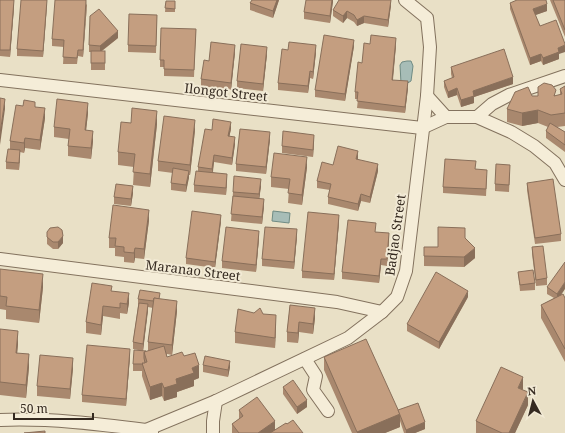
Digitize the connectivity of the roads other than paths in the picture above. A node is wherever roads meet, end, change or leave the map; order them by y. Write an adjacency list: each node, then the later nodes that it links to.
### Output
1 (405, 0): 4 (street, Badjao Street)
2 (565, 76): 6 (street)
3 (0, 80): 7 (street, Ilongot Street)
4 (427, 96): 5 (street); 7 (street, Badjao Street)
5 (446, 117): 6 (street); 7 (street)
6 (477, 117): 8 (street)
7 (422, 128): 10 (street, Badjao Street)
8 (565, 180)
9 (0, 259): 10 (street, Maranao Street)
10 (382, 312): 11 (street, Badjao Street)
11 (305, 359): 12 (street, Badjao Street); 13 (street)
12 (216, 401): 15 (street, Badjao Street); 16 (street)
13 (328, 411)
14 (0, 420): 15 (street)
15 (151, 432)
16 (213, 433)

